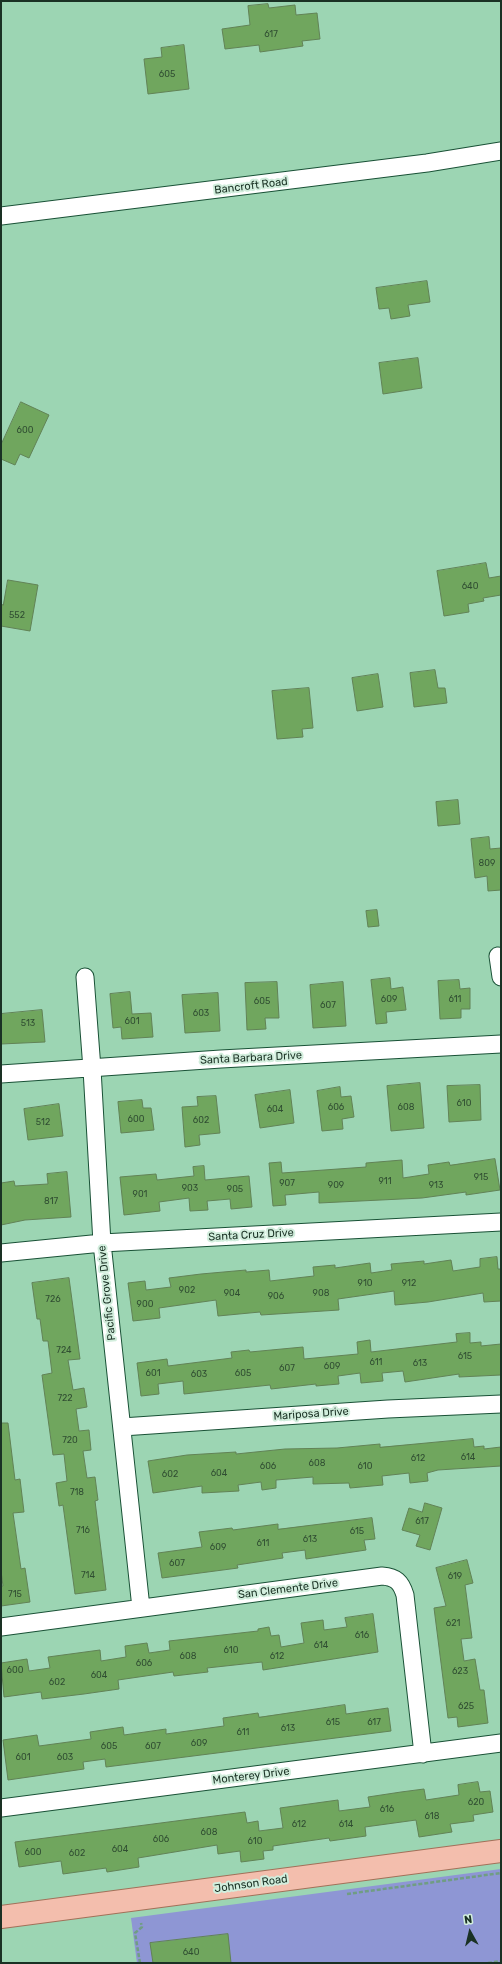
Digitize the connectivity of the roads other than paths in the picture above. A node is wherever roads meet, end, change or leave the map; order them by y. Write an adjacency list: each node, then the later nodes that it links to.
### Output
1 (501, 152): 2 (street, Bancroft Road)
2 (1, 216)
3 (498, 956): 5 (street)
4 (85, 977): 7 (street, Pacific Grove Drive)
5 (501, 977)
6 (501, 1044): 7 (street, Santa Barbara Drive)
7 (92, 1068): 8 (street, Santa Barbara Drive); 10 (street, Pacific Grove Drive)
8 (1, 1074)
9 (501, 1222): 10 (street, Santa Cruz Drive)
10 (102, 1243): 11 (street, Santa Cruz Drive); 13 (street, Pacific Grove Drive)
11 (1, 1253)
12 (501, 1404): 13 (street, Mariposa Drive)
13 (122, 1427): 14 (street, Pacific Grove Drive)
14 (141, 1608): 15 (street, San Clemente Drive); 17 (street, San Clemente Drive)
15 (1, 1627)
16 (501, 1743): 17 (street, Monterey Drive)
17 (423, 1754): 18 (street, Monterey Drive)
18 (1, 1808)
19 (501, 1851): 20 (main road, Johnson Road)
20 (1, 1914)

